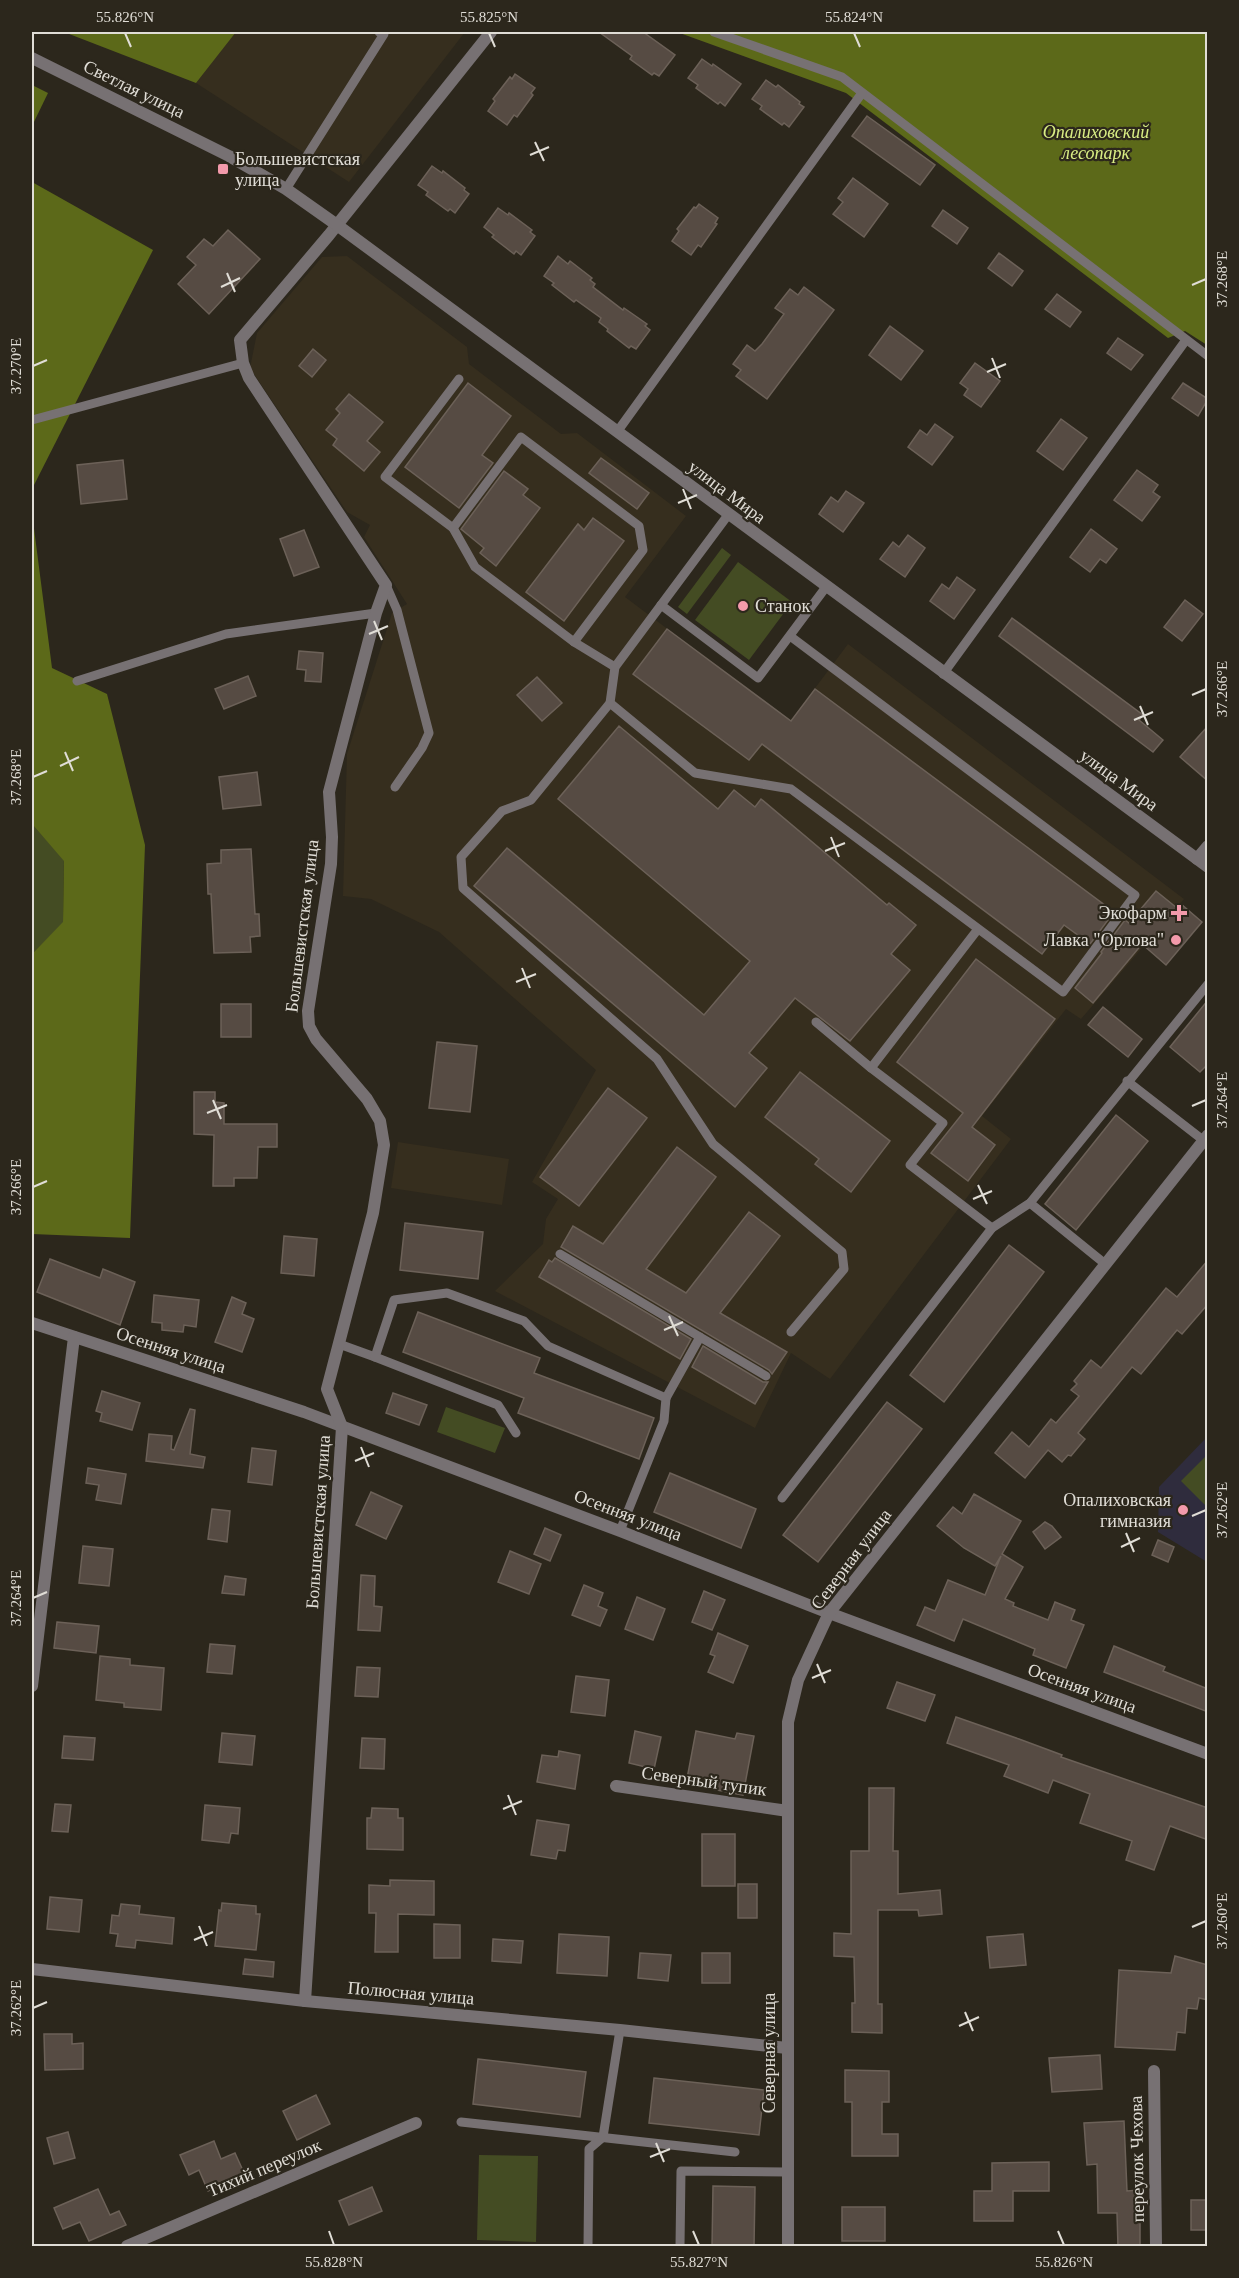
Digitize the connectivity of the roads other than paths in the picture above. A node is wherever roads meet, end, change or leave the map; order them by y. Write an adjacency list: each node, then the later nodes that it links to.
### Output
1 (379, 32): 7 (lane)
2 (491, 32): 8 (street)
3 (714, 32): 5 (lane)
4 (32, 58): 6 (street, Светлая улица)
5 (862, 93): 9 (lane); 14 (lane)
6 (221, 152): 7 (street, улица Мира)
7 (286, 189): 8 (street, улица Мира)
8 (337, 225): 11 (street); 14 (street, улица Мира)
9 (1186, 340): 10 (lane); 24 (lane)
10 (1208, 356)
11 (243, 363): 13 (lane); 17 (street)
12 (459, 379): 16 (lane)
13 (32, 420)
14 (617, 432): 15 (street, улица Мира)
15 (728, 515): 18 (street, улица Мира); 19 (lane)
16 (453, 528): 22 (lane); 22 (lane)
17 (386, 585): 20 (street, Большевистская улица); 27 (lane)
18 (826, 587): 21 (lane); 24 (street, улица Мира)
19 (661, 605): 21 (lane); 23 (lane)
20 (376, 613): 25 (lane); 45 (street, Большевистская улица)
21 (790, 636): 31 (lane)
22 (574, 642): 23 (lane)
23 (615, 667): 26 (lane)
24 (943, 674): 29 (street, улица Мира)
25 (76, 681)
26 (610, 703): 31 (lane); 42 (lane)
27 (396, 787)
28 (1208, 846): 29 (street)
29 (1197, 859): 30 (street, улица Мира)
30 (1208, 867)
31 (978, 929): 34 (lane)
32 (1208, 984): 35 (lane)
33 (816, 1022): 34 (lane)
34 (872, 1068): 38 (lane)
35 (1127, 1081): 36 (lane); 37 (lane)
36 (1205, 1137): 40 (street, Северная улица)
37 (1030, 1203): 38 (lane); 40 (lane)
38 (992, 1228): 51 (lane)
39 (560, 1254): 44 (lane)
40 (1104, 1263): 53 (street, Северная улица)
41 (32, 1323): 43 (street, Осенняя улица)
42 (791, 1332)
43 (74, 1337): 49 (street, Осенняя улица); 54 (street)
44 (700, 1338): 47 (lane); 48 (lane)
45 (339, 1344): 46 (lane); 49 (street, Большевистская улица)
46 (375, 1358): 48 (lane); 50 (lane)
47 (766, 1376)
48 (666, 1398): 52 (lane)
49 (342, 1426): 52 (street, Осенняя улица); 59 (street, Большевистская улица)
50 (516, 1433)
51 (782, 1498)
52 (620, 1531): 53 (street, Осенняя улица)
53 (829, 1613): 55 (street, Осенняя улица); 57 (street, Северная улица)
54 (32, 1686)
55 (1208, 1754)
56 (616, 1786): 57 (street, Северный тупик)
57 (788, 1811): 61 (street, Северная улица)
58 (32, 1969): 59 (street, Полюсная улица)
59 (305, 2001): 60 (street, Полюсная улица)
60 (620, 2030): 61 (street, Полюсная улица); 65 (lane)
61 (787, 2048): 67 (street, Северная улица)
62 (1154, 2071): 72 (street, переулок Чехова)
63 (461, 2121): 65 (lane)
64 (416, 2123): 68 (street, Тихий переулок)
65 (603, 2137): 66 (lane); 69 (lane)
66 (735, 2152)
67 (786, 2172): 70 (lane); 71 (street, Северная улица)
68 (127, 2247)
69 (588, 2247)
70 (680, 2247)
71 (788, 2247)
72 (1156, 2247)

